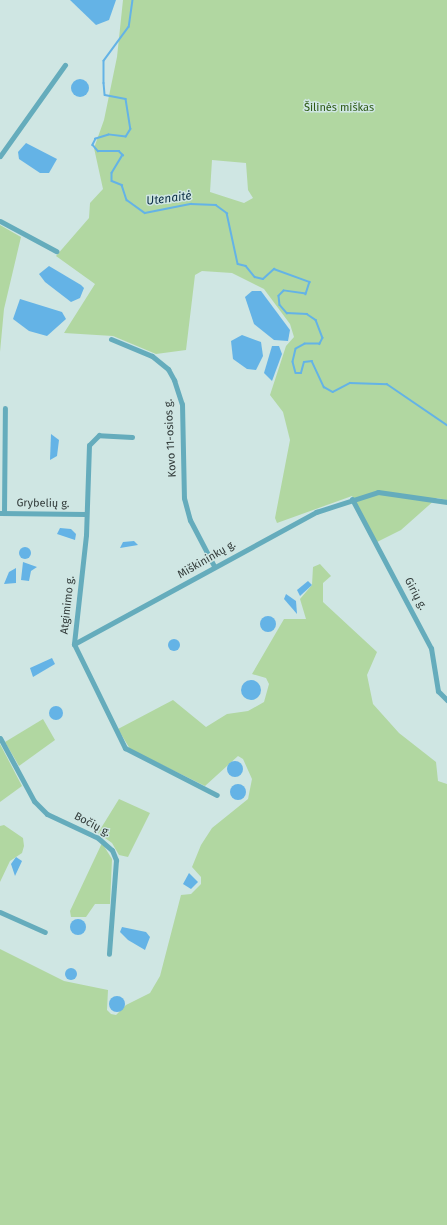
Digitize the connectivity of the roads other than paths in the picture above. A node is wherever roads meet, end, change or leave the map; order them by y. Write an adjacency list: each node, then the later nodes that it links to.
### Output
1 (64, 65): 2 (street)
2 (0, 156)
3 (0, 221): 4 (street)
4 (56, 251)
5 (111, 339): 12 (street, Kovo 11-osios g.)
6 (5, 408): 10 (street)
7 (132, 437): 11 (street, Atgimimo g.)
8 (352, 500): 9 (street, Miškininkų g.); 12 (street, Miškininkų g.); 14 (street, Girių g.)
9 (447, 502)
10 (2, 513): 11 (street, Grybelių g.)
11 (86, 514): 13 (street, Atgimimo g.)
12 (214, 566): 13 (street, Miškininkų g.)
13 (74, 644): 16 (street, Atgimimo g.)
14 (447, 700)
15 (0, 738): 19 (street, Bočių g.)
16 (217, 795)
17 (0, 912): 18 (street)
18 (45, 932)
19 (109, 954)

